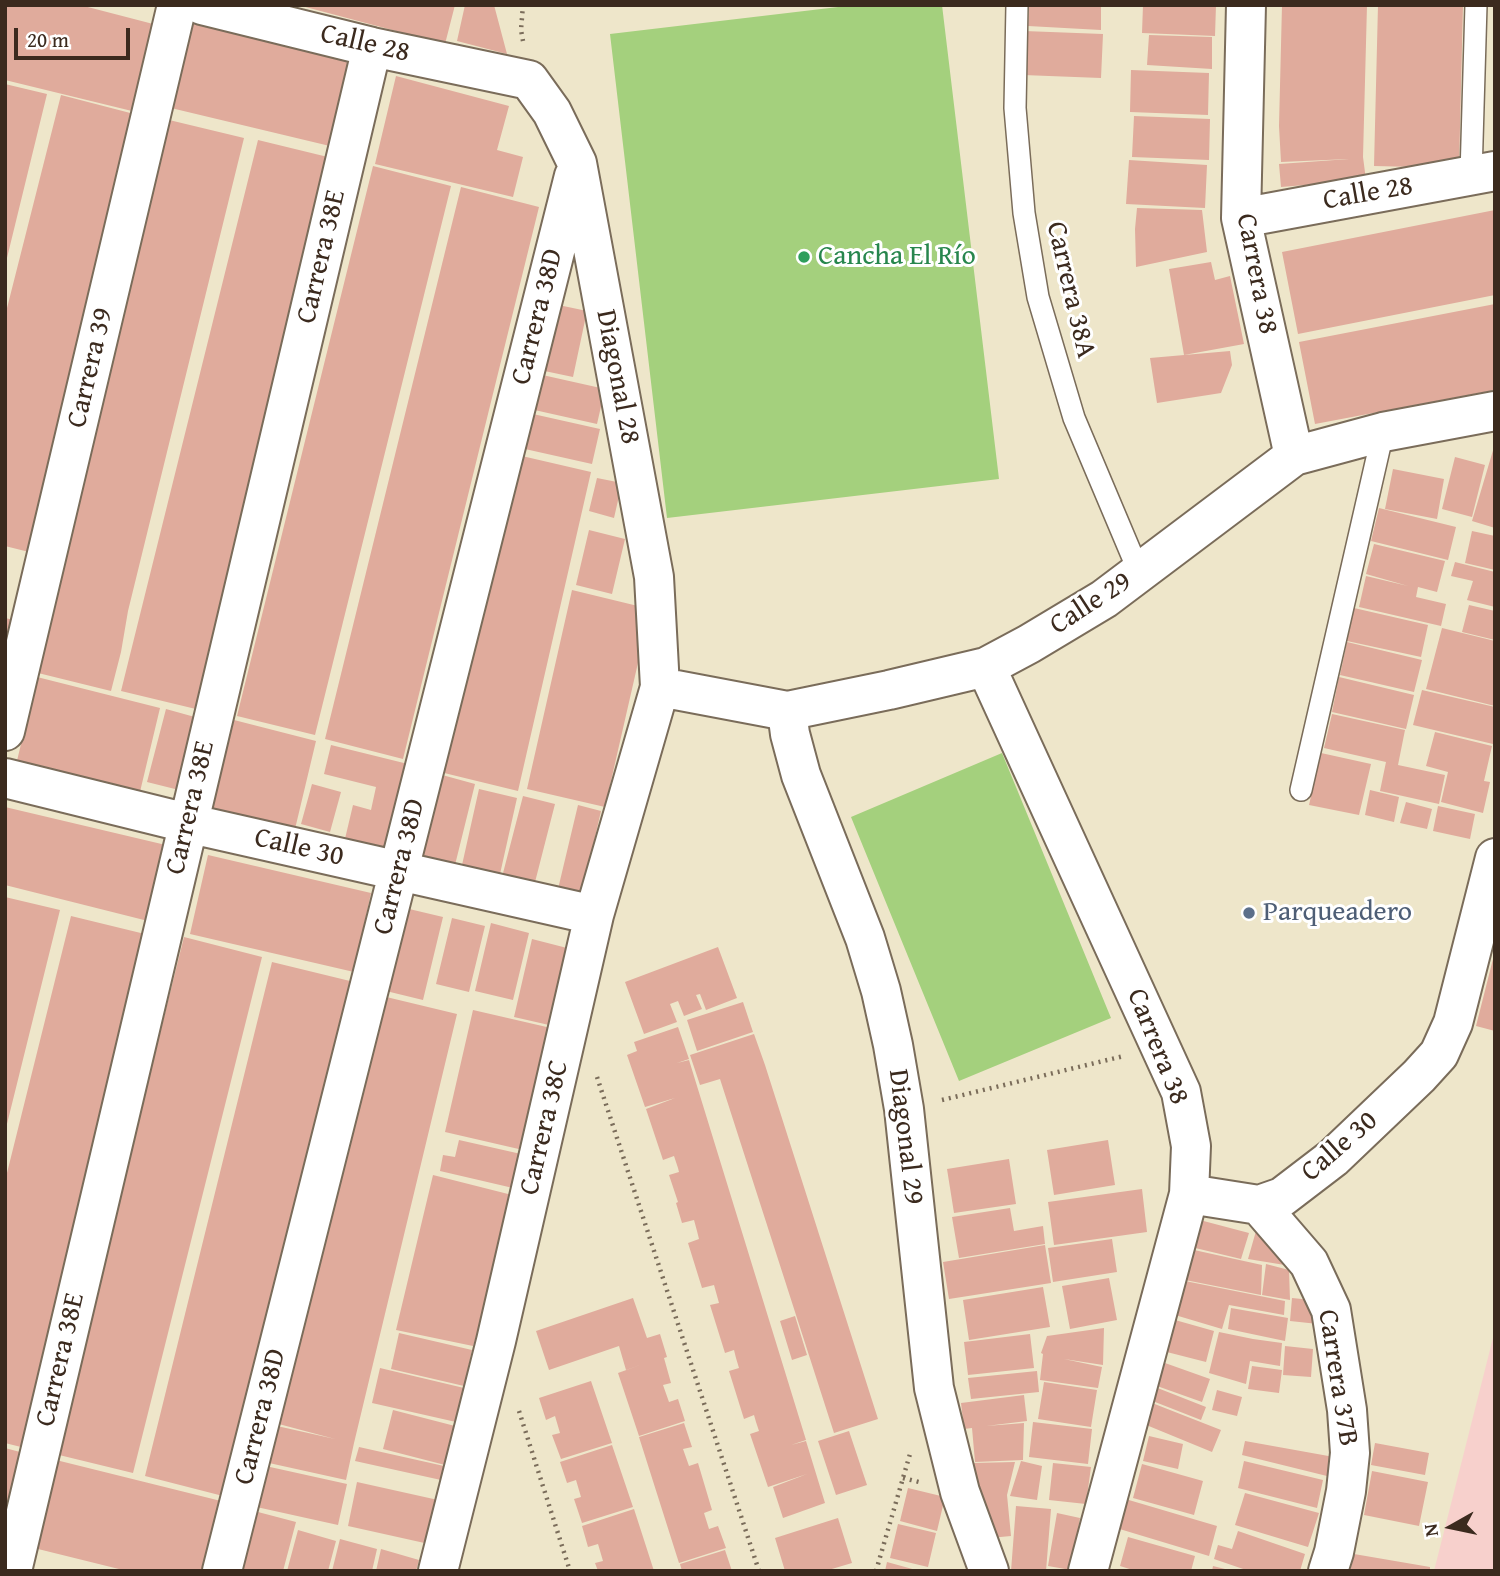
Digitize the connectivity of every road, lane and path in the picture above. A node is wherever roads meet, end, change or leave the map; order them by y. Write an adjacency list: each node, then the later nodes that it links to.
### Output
1 (177, 5): 18 (street, Carrera 39)
2 (202, 5): 6 (street, Calle 28)
3 (1017, 5): 14 (lane, Carrera 38A)
4 (1246, 5): 10 (street, Carrera 38)
5 (1476, 5): 9 (lane)
6 (372, 47): 7 (street, Calle 28); 21 (street, Carrera 38E)
7 (529, 80): 8 (street, Diagonal 28)
8 (577, 163): 16 (street, Diagonal 28); 23 (street, Carrera 38D)
9 (1483, 173): 10 (street, Calle 28)
10 (1241, 218): 13 (street, Carrera 38)
11 (1492, 413): 12 (street, Calle 29)
12 (1383, 432): 13 (street, Calle 29); 20 (lane)
13 (1294, 456): 14 (street, Calle 29)
14 (1139, 572): 15 (street, Calle 29)
15 (986, 667): 17 (street, Calle 29); 25 (street, Carrera 38)
16 (660, 687): 17 (street, Calle 29); 24 (street, Carrera 38C)
17 (787, 711): 27 (street, Diagonal 29)
18 (5, 732)
19 (5, 778): 21 (street, Calle 30)
20 (1301, 790)
21 (187, 823): 23 (street, Calle 30); 32 (street, Carrera 38E)
22 (1495, 858): 29 (street, Calle 30)
23 (399, 871): 24 (street, Calle 30); 33 (street, Carrera 38D)
24 (594, 915): 34 (street, Carrera 38C)
25 (1160, 1047): 27 (path); 28 (street, Carrera 38)
26 (595, 1069): 36 (path)
27 (904, 1109): 38 (street, Diagonal 29)
28 (1189, 1194): 29 (street); 39 (street, Carrera 38)
29 (1259, 1205): 40 (street, Carrera 37B)
30 (516, 1405): 35 (path)
31 (912, 1447): 37 (path)
32 (12, 1569)
33 (222, 1571)
34 (439, 1571)
35 (570, 1571)
36 (759, 1571)
37 (876, 1571)
38 (989, 1571)
39 (1088, 1571)
40 (1328, 1571)

